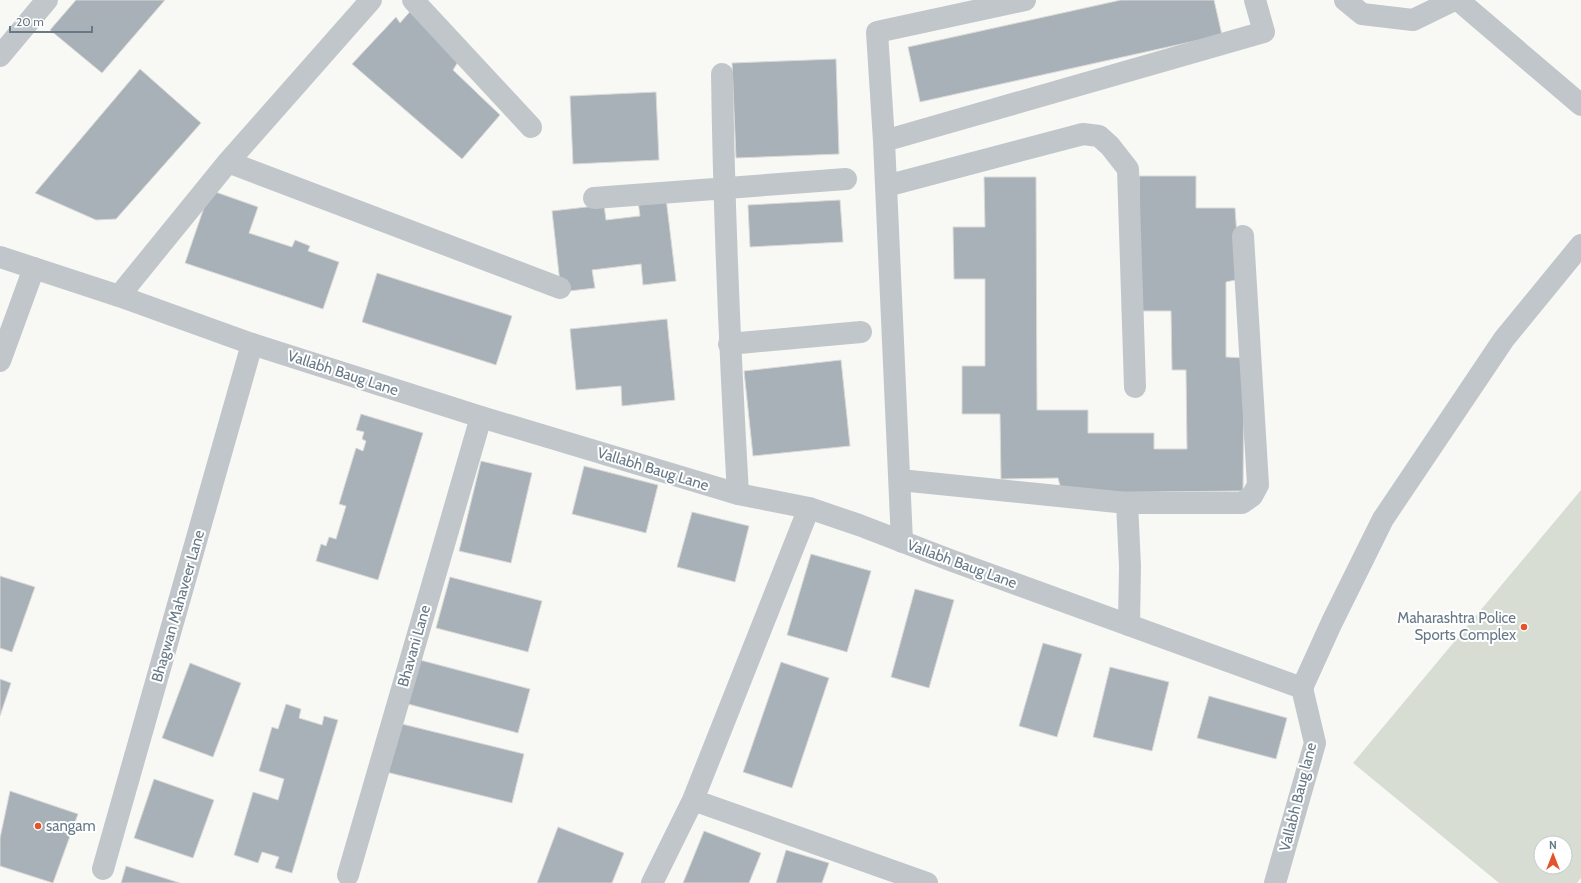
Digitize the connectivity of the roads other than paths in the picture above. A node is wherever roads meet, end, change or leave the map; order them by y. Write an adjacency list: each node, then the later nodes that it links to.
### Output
1 (47, 0): 9 (street)
2 (371, 0): 14 (street)
3 (413, 0): 12 (street)
4 (1025, 0): 13 (street)
5 (1255, 0): 13 (street)
6 (1345, 0): 7 (street)
7 (1454, 0)
8 (1458, 0): 11 (street)
9 (0, 56)
10 (722, 74): 17 (street)
11 (1581, 105)
12 (531, 127)
13 (884, 141): 16 (street)
14 (228, 162): 23 (street); 24 (street)
15 (846, 179): 17 (street)
16 (886, 186): 29 (street); 31 (street)
17 (724, 188): 18 (street); 27 (street)
18 (594, 198)
19 (1243, 236): 33 (street)
20 (1581, 245): 37 (street)
21 (0, 256): 22 (street, Vallabh Baug Lane)
22 (34, 268): 24 (street, Vallabh Baug Lane); 28 (street)
23 (560, 288)
24 (118, 296): 26 (street, Vallabh Baug Lane)
25 (861, 332): 27 (street)
26 (252, 344): 30 (street, Vallabh Baug Lane); 39 (street, Bhagwan Mahaveer Lane)
27 (729, 344): 32 (street)
28 (0, 362)
29 (1135, 387)
30 (481, 417): 32 (street, Vallabh Baug Lane); 40 (street, Bhavani Lane)
31 (900, 480): 33 (street); 35 (street)
32 (738, 494): 34 (street, Vallabh Baug Lane)
33 (1127, 503): 36 (street)
34 (809, 508): 35 (street, Vallabh Baug Lane); 38 (street)
35 (902, 542): 36 (street, Vallabh Baug Lane)
36 (1129, 625): 37 (street, Vallabh Baug Lane)
37 (1302, 688): 43 (street, Vallabh Baug lane)
38 (694, 800): 41 (street); 42 (street)
39 (103, 868)
40 (348, 875)
41 (652, 883)
42 (927, 883)
43 (1276, 883)

